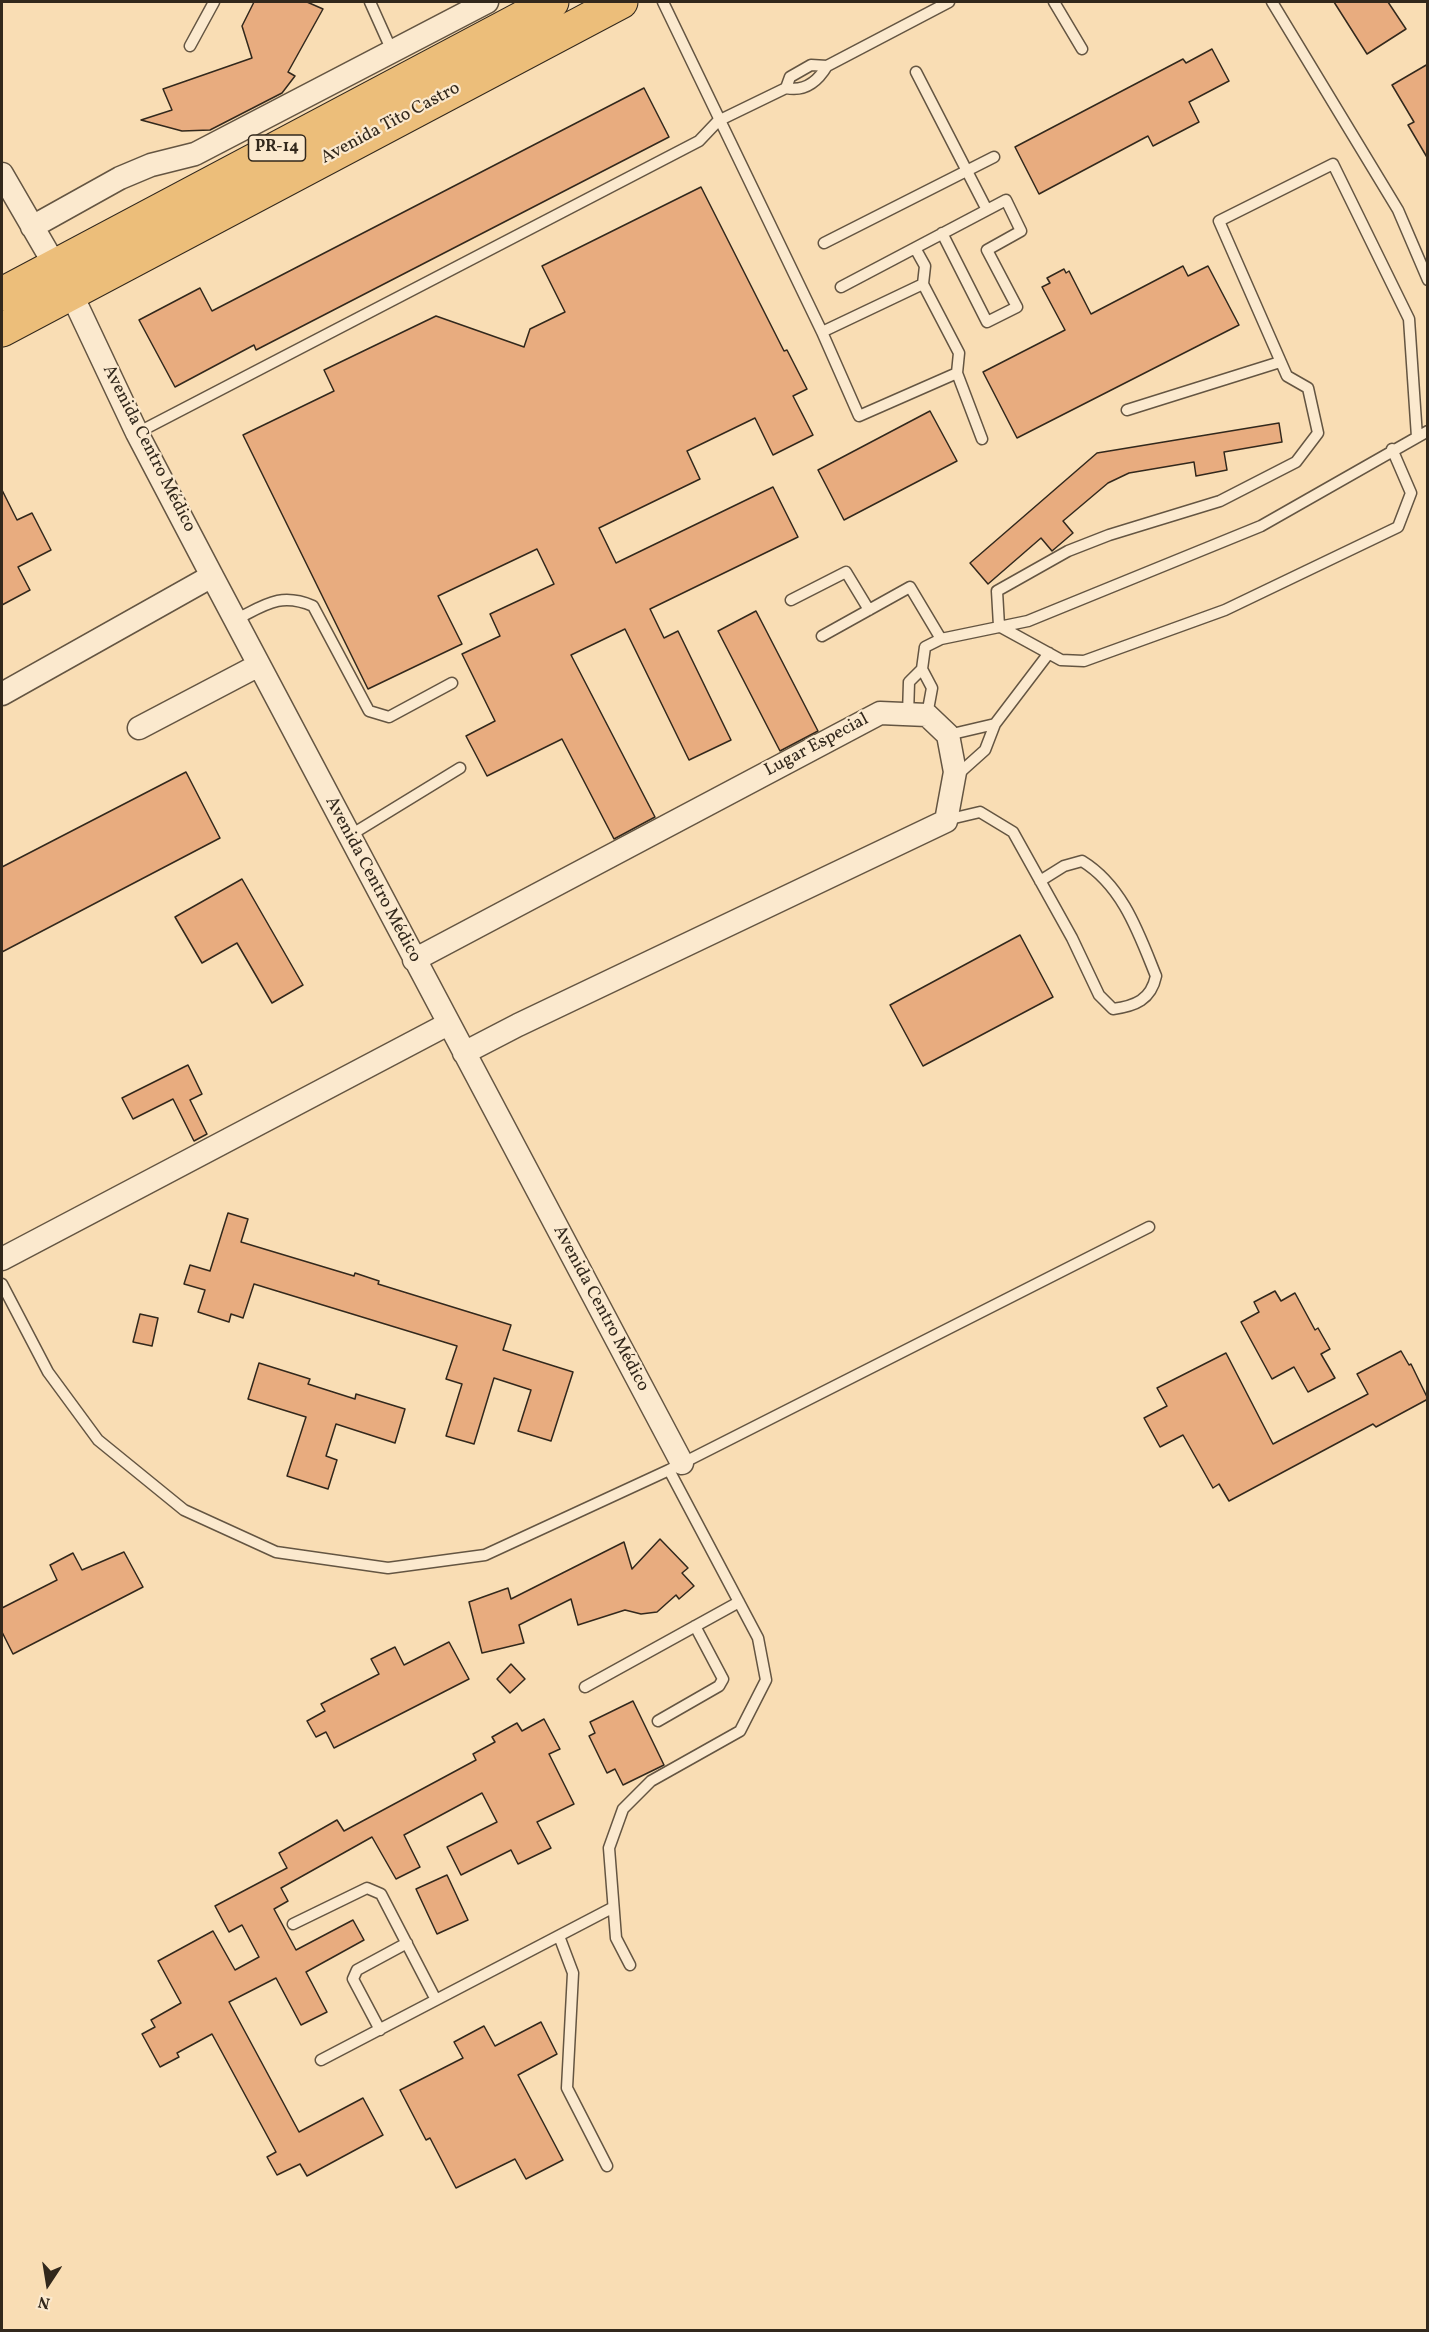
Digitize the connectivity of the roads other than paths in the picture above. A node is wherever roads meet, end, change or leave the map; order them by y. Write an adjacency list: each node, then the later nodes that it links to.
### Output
1 (214, 2): 10 (lane)
2 (370, 2): 12 (lane)
3 (487, 2): 12 (street)
4 (552, 2): 25 (main road, Avenida Tito Castro / PR-14)
5 (621, 2): 25 (main road, Avenida Tito Castro / PR-14)
6 (663, 2): 16 (lane)
7 (949, 2): 13 (lane)
8 (1054, 2): 11 (lane)
9 (1272, 2): 26 (lane)
10 (190, 46)
11 (1082, 49)
12 (392, 51): 21 (street)
13 (827, 66): 15 (lane); 15 (lane)
14 (916, 72): 18 (lane)
15 (786, 88): 16 (lane)
16 (718, 121): 31 (lane); 36 (lane)
17 (994, 157): 18 (lane)
18 (966, 170): 20 (lane); 23 (lane)
19 (2, 174): 21 (street, Avenida Centro Médico)
20 (987, 210): 22 (lane); 22 (lane)
21 (32, 227): 25 (street, Avenida Centro Médico)
22 (942, 233): 24 (lane)
23 (824, 243)
24 (915, 248): 27 (lane); 28 (lane)
25 (63, 280): 29 (main road, Avenida Tito Castro / PR-14); 30 (main road, Avenida Tito Castro / PR-14); 36 (street, Avenida Centro Médico)
26 (1428, 280)
27 (923, 284): 31 (lane); 33 (lane)
28 (841, 287)
29 (2, 294)
30 (2, 330)
31 (822, 332): 33 (lane)
32 (1280, 362): 34 (lane); 37 (lane); 44 (lane)
33 (957, 373): 38 (lane)
34 (1127, 410)
35 (1428, 431): 37 (lane)
36 (137, 433): 40 (street, Avenida Centro Médico)
37 (1417, 437): 39 (lane)
38 (982, 439)
39 (1392, 449): 44 (lane); 47 (lane)
40 (212, 576): 43 (street, Avenida Centro Médico); 51 (street)
41 (791, 600): 42 (lane)
42 (869, 610): 45 (lane); 46 (lane)
43 (235, 620): 48 (street, Avenida Centro Médico); 50 (lane)
44 (999, 626): 46 (lane); 47 (lane)
45 (822, 636)
46 (941, 639): 49 (lane)
47 (1049, 653): 53 (lane)
48 (259, 665): 54 (street); 59 (street, Avenida Centro Médico)
49 (922, 669): 52 (lane); 52 (lane)
50 (452, 683)
51 (2, 694)
52 (918, 715): 55 (street); 61 (street, Lugar Especial)
53 (995, 724): 55 (lane); 57 (lane)
54 (139, 728)
55 (948, 735): 57 (street)
56 (460, 768): 59 (lane)
57 (954, 777): 58 (street)
58 (946, 820): 60 (lane); 63 (street)
59 (349, 836): 61 (street, Avenida Centro Médico)
60 (1040, 881): 60 (lane)
61 (414, 960): 62 (street, Avenida Centro Médico)
62 (448, 1024): 63 (street, Avenida Centro Médico); 65 (street)
63 (464, 1053): 67 (street, Avenida Centro Médico)
64 (1149, 1227): 67 (lane)
65 (2, 1259)
66 (2, 1284): 67 (lane)
67 (675, 1466): 68 (lane)
68 (739, 1602): 69 (lane); 72 (lane)
69 (695, 1626): 70 (lane); 71 (lane)
70 (585, 1687)
71 (658, 1721)
72 (612, 1908): 74 (lane); 76 (lane)
73 (293, 1924): 75 (lane)
74 (559, 1936): 77 (lane); 80 (lane)
75 (407, 1944): 77 (lane); 78 (lane)
76 (630, 1965)
77 (436, 2000): 78 (lane)
78 (380, 2030): 79 (lane)
79 (321, 2060)
80 (608, 2166)

